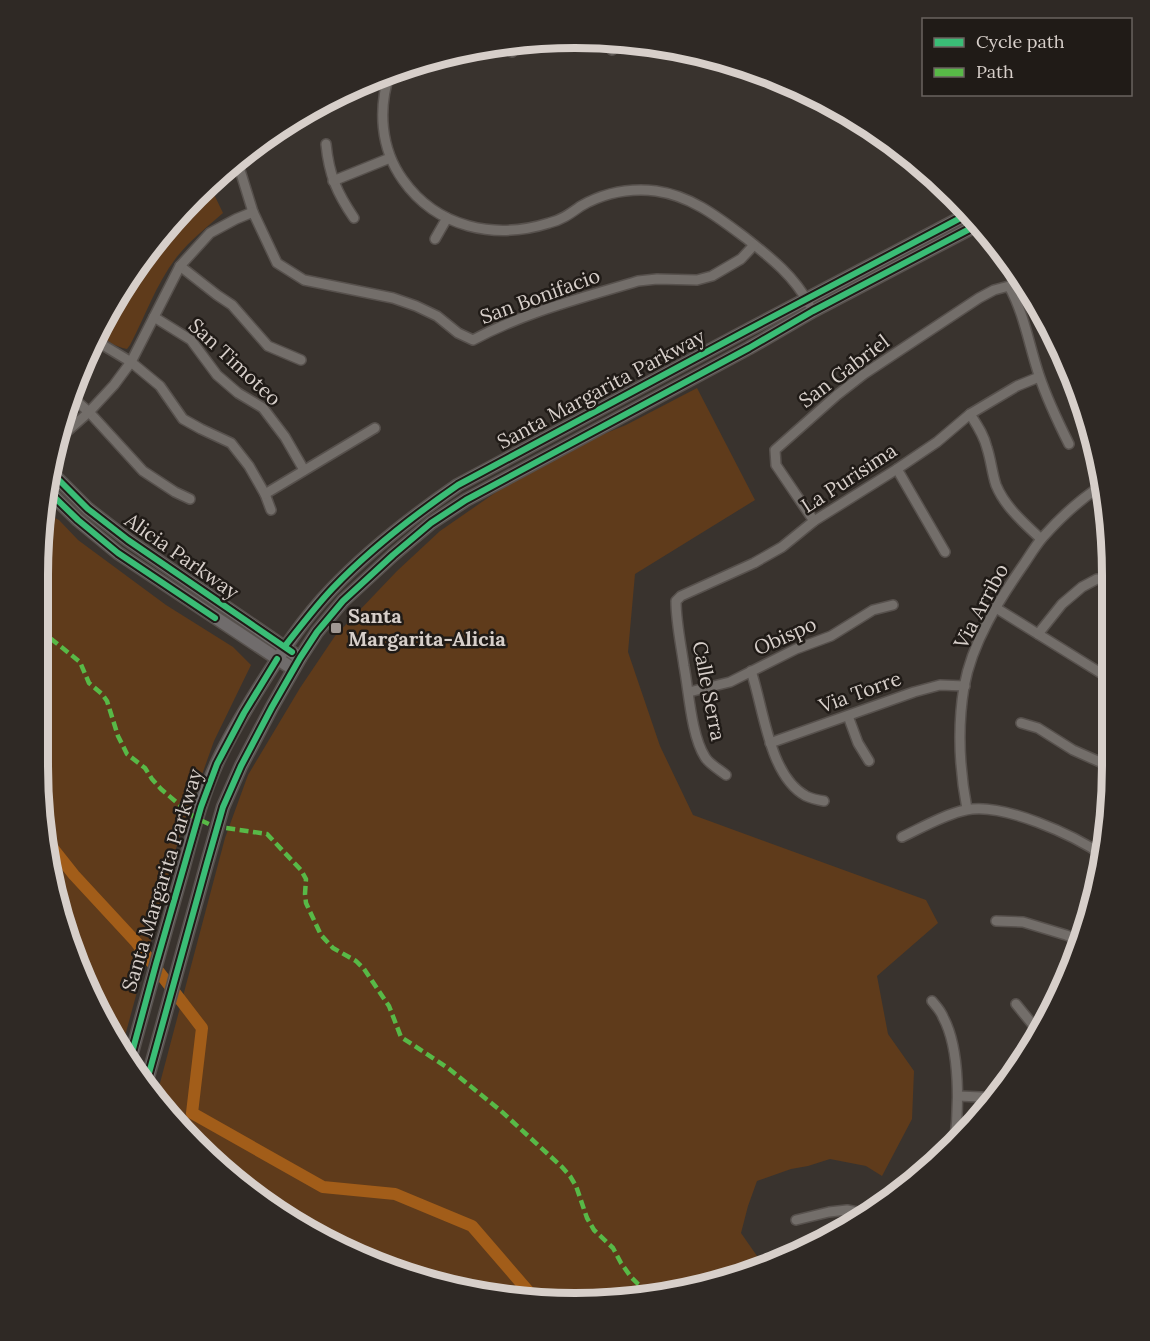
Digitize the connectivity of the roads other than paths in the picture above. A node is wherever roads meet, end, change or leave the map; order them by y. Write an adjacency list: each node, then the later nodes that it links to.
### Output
1 (386, 83): 3 (street)
2 (326, 144): 5 (street)
3 (390, 158): 5 (street); 9 (street)
4 (240, 169): 6 (street, San Bonifacio)
5 (333, 181): 8 (street)
6 (253, 213): 12 (street, San Bonifacio); 13 (street)
7 (962, 217): 14 (main road, Santa Margarita Parkway)
8 (354, 218)
9 (447, 219): 11 (street); 12 (street)
10 (971, 228): 15 (main road, Santa Margarita Parkway)
11 (435, 239)
12 (754, 245): 14 (street)
13 (180, 266): 16 (street); 18 (street)
14 (807, 299): 15 (street); 45 (main road, Santa Margarita Parkway)
15 (813, 312): 46 (main road, Santa Margarita Parkway)
16 (154, 317): 19 (street); 27 (street, San Timoteo)
17 (101, 344): 19 (street)
18 (301, 360)
19 (131, 362): 22 (street); 32 (street)
20 (1039, 377): 23 (street, La Purisima); 26 (street); 37 (street, San Gabriel)
21 (77, 402): 22 (street)
22 (89, 412): 25 (street); 34 (street)
23 (970, 414): 28 (street, La Purisima); 38 (street)
24 (375, 428): 27 (street)
25 (69, 430)
26 (1069, 444)
27 (304, 470): 32 (street)
28 (897, 470): 37 (street, La Purisima); 39 (street)
29 (57, 478): 45 (main road, Alicia Parkway)
30 (56, 488): 35 (main road)
31 (1095, 491): 38 (street, Via Arribo)
32 (265, 494): 36 (street)
33 (54, 497): 35 (main road, Alicia Parkway)
34 (190, 499)
35 (65, 508): 47 (main road, Alicia Parkway)
36 (271, 510)
37 (814, 521): 41 (street, La Purisima)
38 (1041, 539): 43 (street, Via Arribo)
39 (945, 552)
40 (1097, 579): 44 (street)
41 (675, 603): 52 (street, Calle Serra)
42 (893, 605): 49 (street, Obispo)
43 (996, 608): 44 (street); 51 (street, Via Arribo)
44 (1038, 634): 50 (street)
45 (285, 646): 46 (main road, Alicia Parkway); 47 (main road, Santa Margarita Parkway)
46 (300, 658): 48 (main road, Santa Margarita Parkway)
47 (277, 659): 48 (main road, Alicia Parkway); 68 (main road, Santa Margarita Parkway)
48 (293, 669): 69 (main road, Santa Margarita Parkway)
49 (751, 671): 52 (street, Obispo); 55 (street)
50 (1102, 674)
51 (965, 686): 53 (street, Via Torre); 60 (street, Via Arribo)
52 (689, 692): 58 (street, Calle Serra)
53 (848, 716): 55 (street, Via Torre); 56 (street)
54 (1021, 723): 57 (street)
55 (770, 743): 59 (street)
56 (869, 760)
57 (1102, 764)
58 (726, 775)
59 (824, 801)
60 (967, 810): 61 (street); 62 (street)
61 (902, 837)
62 (1095, 850)
63 (996, 921): 64 (street)
64 (1073, 938)
65 (932, 1002): 70 (street)
66 (1016, 1004): 67 (street)
67 (1034, 1025)
68 (132, 1052)
69 (148, 1075)
70 (958, 1096): 71 (street); 72 (street)
71 (984, 1098)
72 (956, 1130)
73 (854, 1212): 74 (street)
74 (796, 1220)

